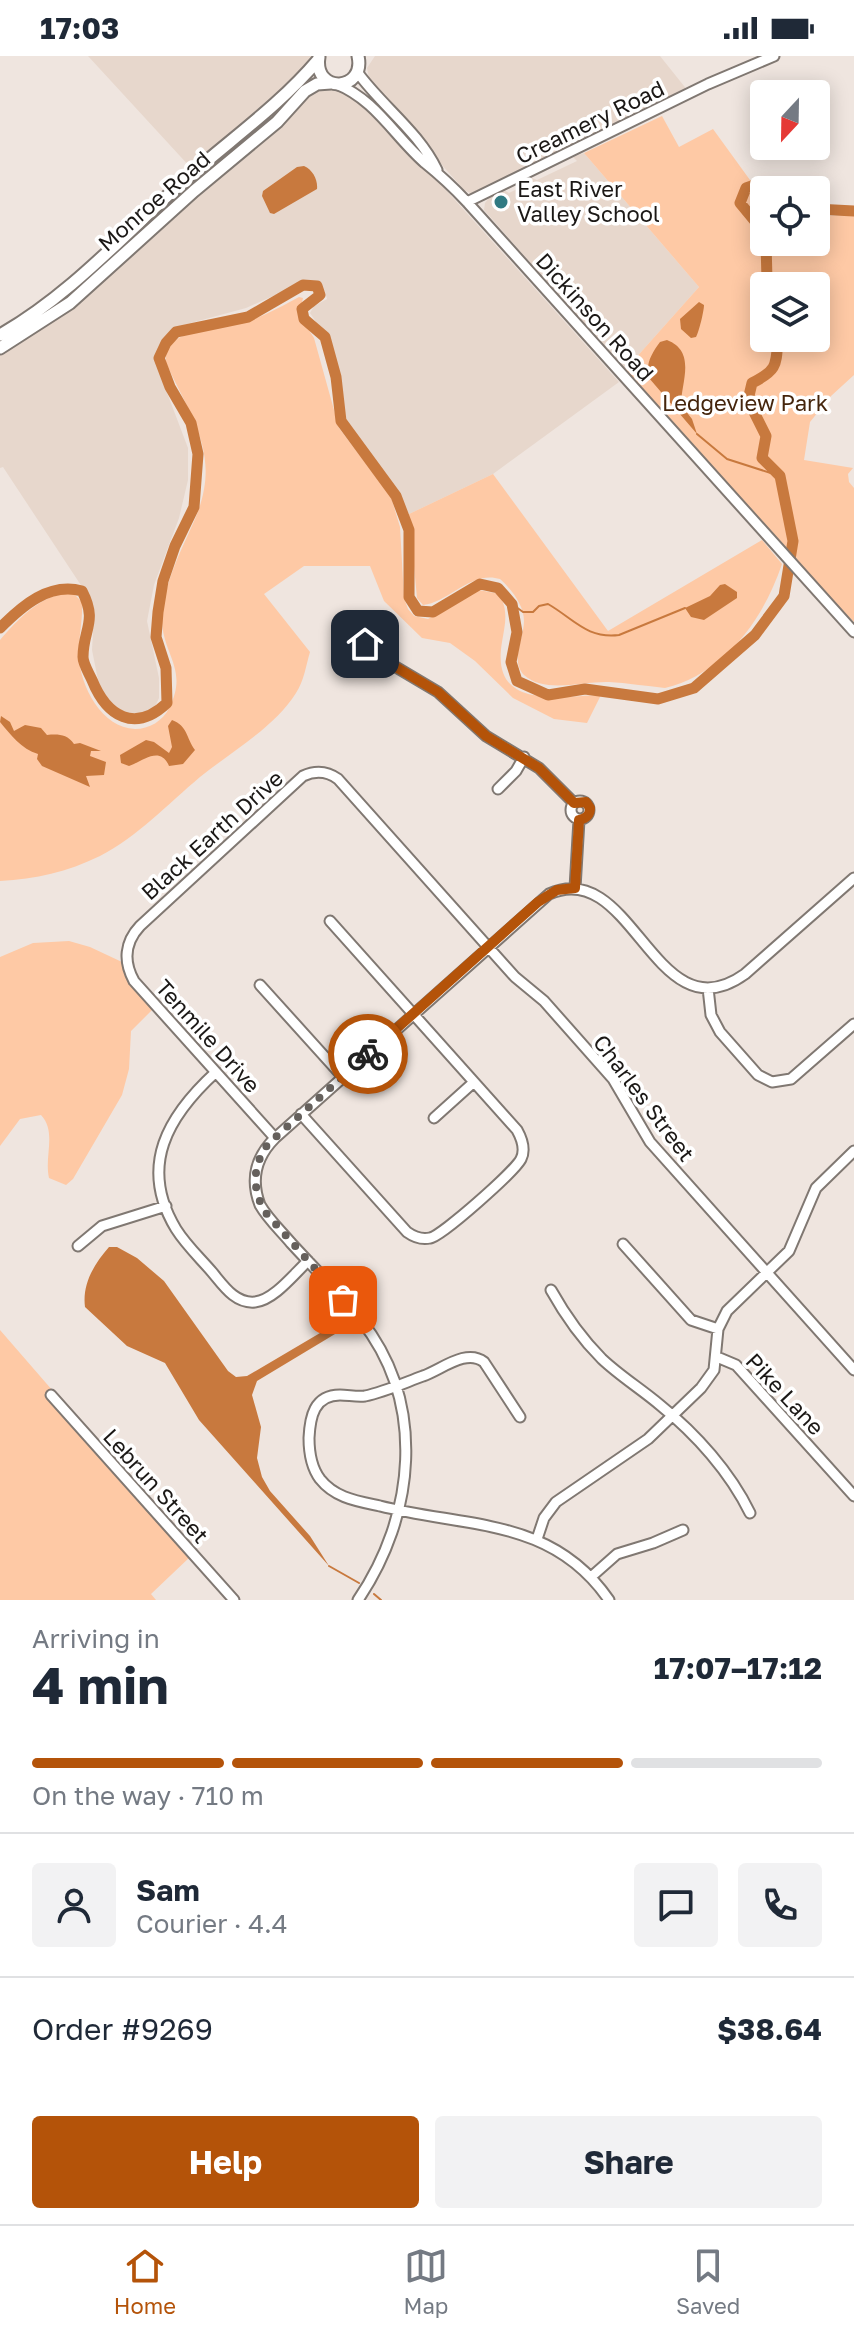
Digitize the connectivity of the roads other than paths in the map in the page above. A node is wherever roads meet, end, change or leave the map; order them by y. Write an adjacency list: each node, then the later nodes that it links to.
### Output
1 (774, 56): 6 (street, Creamery Road)
2 (319, 58): 4 (main road); 7 (main road, Monroe Road)
3 (361, 62): 4 (main road, Monroe Road); 5 (street, Dickinson Road)
4 (333, 83): 5 (street, Dickinson Road); 8 (main road, Monroe Road)
5 (437, 170): 6 (street, Dickinson Road)
6 (467, 202): 10 (street, Dickinson Road)
7 (0, 335)
8 (0, 348)
9 (348, 626): 11 (street)
10 (854, 632)
11 (524, 757): 12 (street); 13 (street)
12 (498, 789)
13 (574, 803): 15 (street); 15 (street)
14 (370, 815): 19 (street, Charles Street); 20 (street, Black Earth Drive)
15 (579, 820): 17 (street)
16 (854, 878): 22 (street)
17 (575, 888): 19 (street); 22 (street)
18 (330, 921): 23 (street)
19 (488, 947): 23 (street); 36 (street, Charles Street)
20 (127, 952): 25 (street, Tenmile Drive)
21 (260, 985): 26 (street)
22 (708, 988): 24 (street)
23 (413, 1014): 26 (street); 27 (street)
24 (854, 1024)
25 (216, 1072): 30 (street, Tenmile Drive); 32 (street)
26 (343, 1077): 28 (street)
27 (474, 1082): 28 (street); 29 (street)
28 (301, 1114): 30 (street)
29 (434, 1118)
30 (275, 1138): 35 (street)
31 (854, 1151): 36 (street)
32 (166, 1206): 34 (street); 35 (street)
33 (623, 1244): 38 (street)
34 (78, 1246)
35 (308, 1261): 41 (street)
36 (767, 1273): 38 (street); 40 (street, Charles Street)
37 (551, 1290): 44 (street)
38 (718, 1329): 39 (street)
39 (717, 1357): 44 (street); 45 (street, Pike Lane)
40 (854, 1370)
41 (396, 1385): 43 (street); 46 (street); 46 (street)
42 (51, 1395): 51 (street, Lebrun Street)
43 (520, 1417)
44 (674, 1417): 47 (street); 49 (street)
45 (854, 1496)
46 (399, 1511): 49 (street); 52 (street)
47 (750, 1513)
48 (683, 1530): 50 (street)
49 (537, 1539): 50 (street)
50 (591, 1577): 53 (street)
51 (234, 1600)
52 (358, 1600)
53 (609, 1600)

